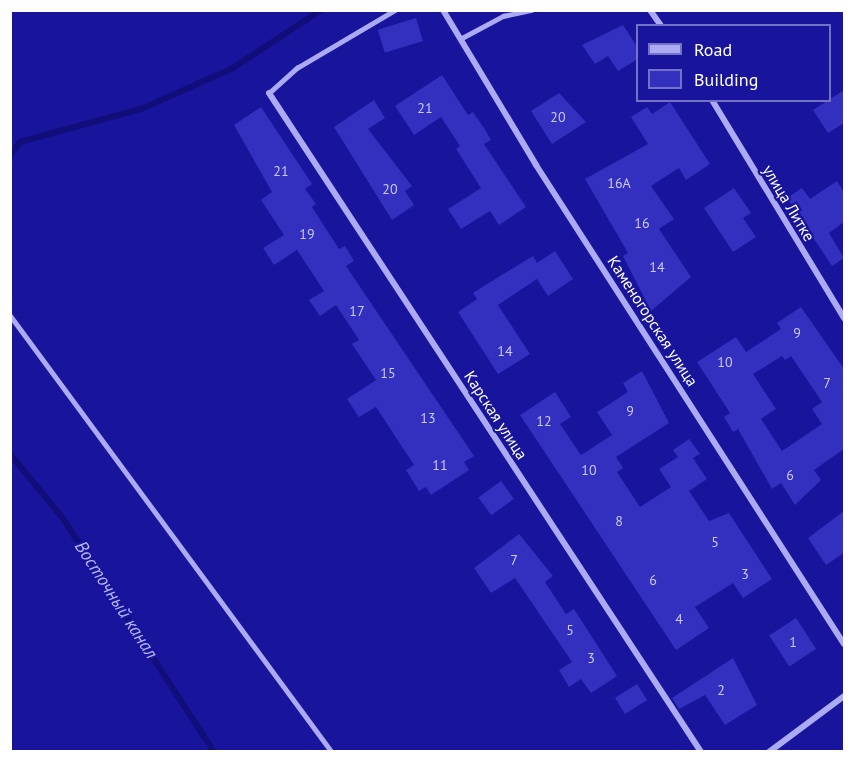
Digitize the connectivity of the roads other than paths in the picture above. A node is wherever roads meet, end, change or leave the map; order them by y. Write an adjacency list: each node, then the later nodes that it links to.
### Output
1 (396, 10): 7 (lane)
2 (443, 10): 6 (street, Каменогорская улица)
3 (531, 10): 6 (lane)
4 (650, 10): 5 (street)
5 (660, 24)
6 (460, 39): 11 (street, Каменогорская улица)
7 (269, 93): 14 (street, Карская улица)
8 (713, 102): 10 (street, улица Литке)
9 (10, 315): 13 (lane)
10 (844, 318)
11 (844, 644)
12 (844, 696): 15 (street)
13 (332, 752)
14 (701, 752)
15 (769, 752)

